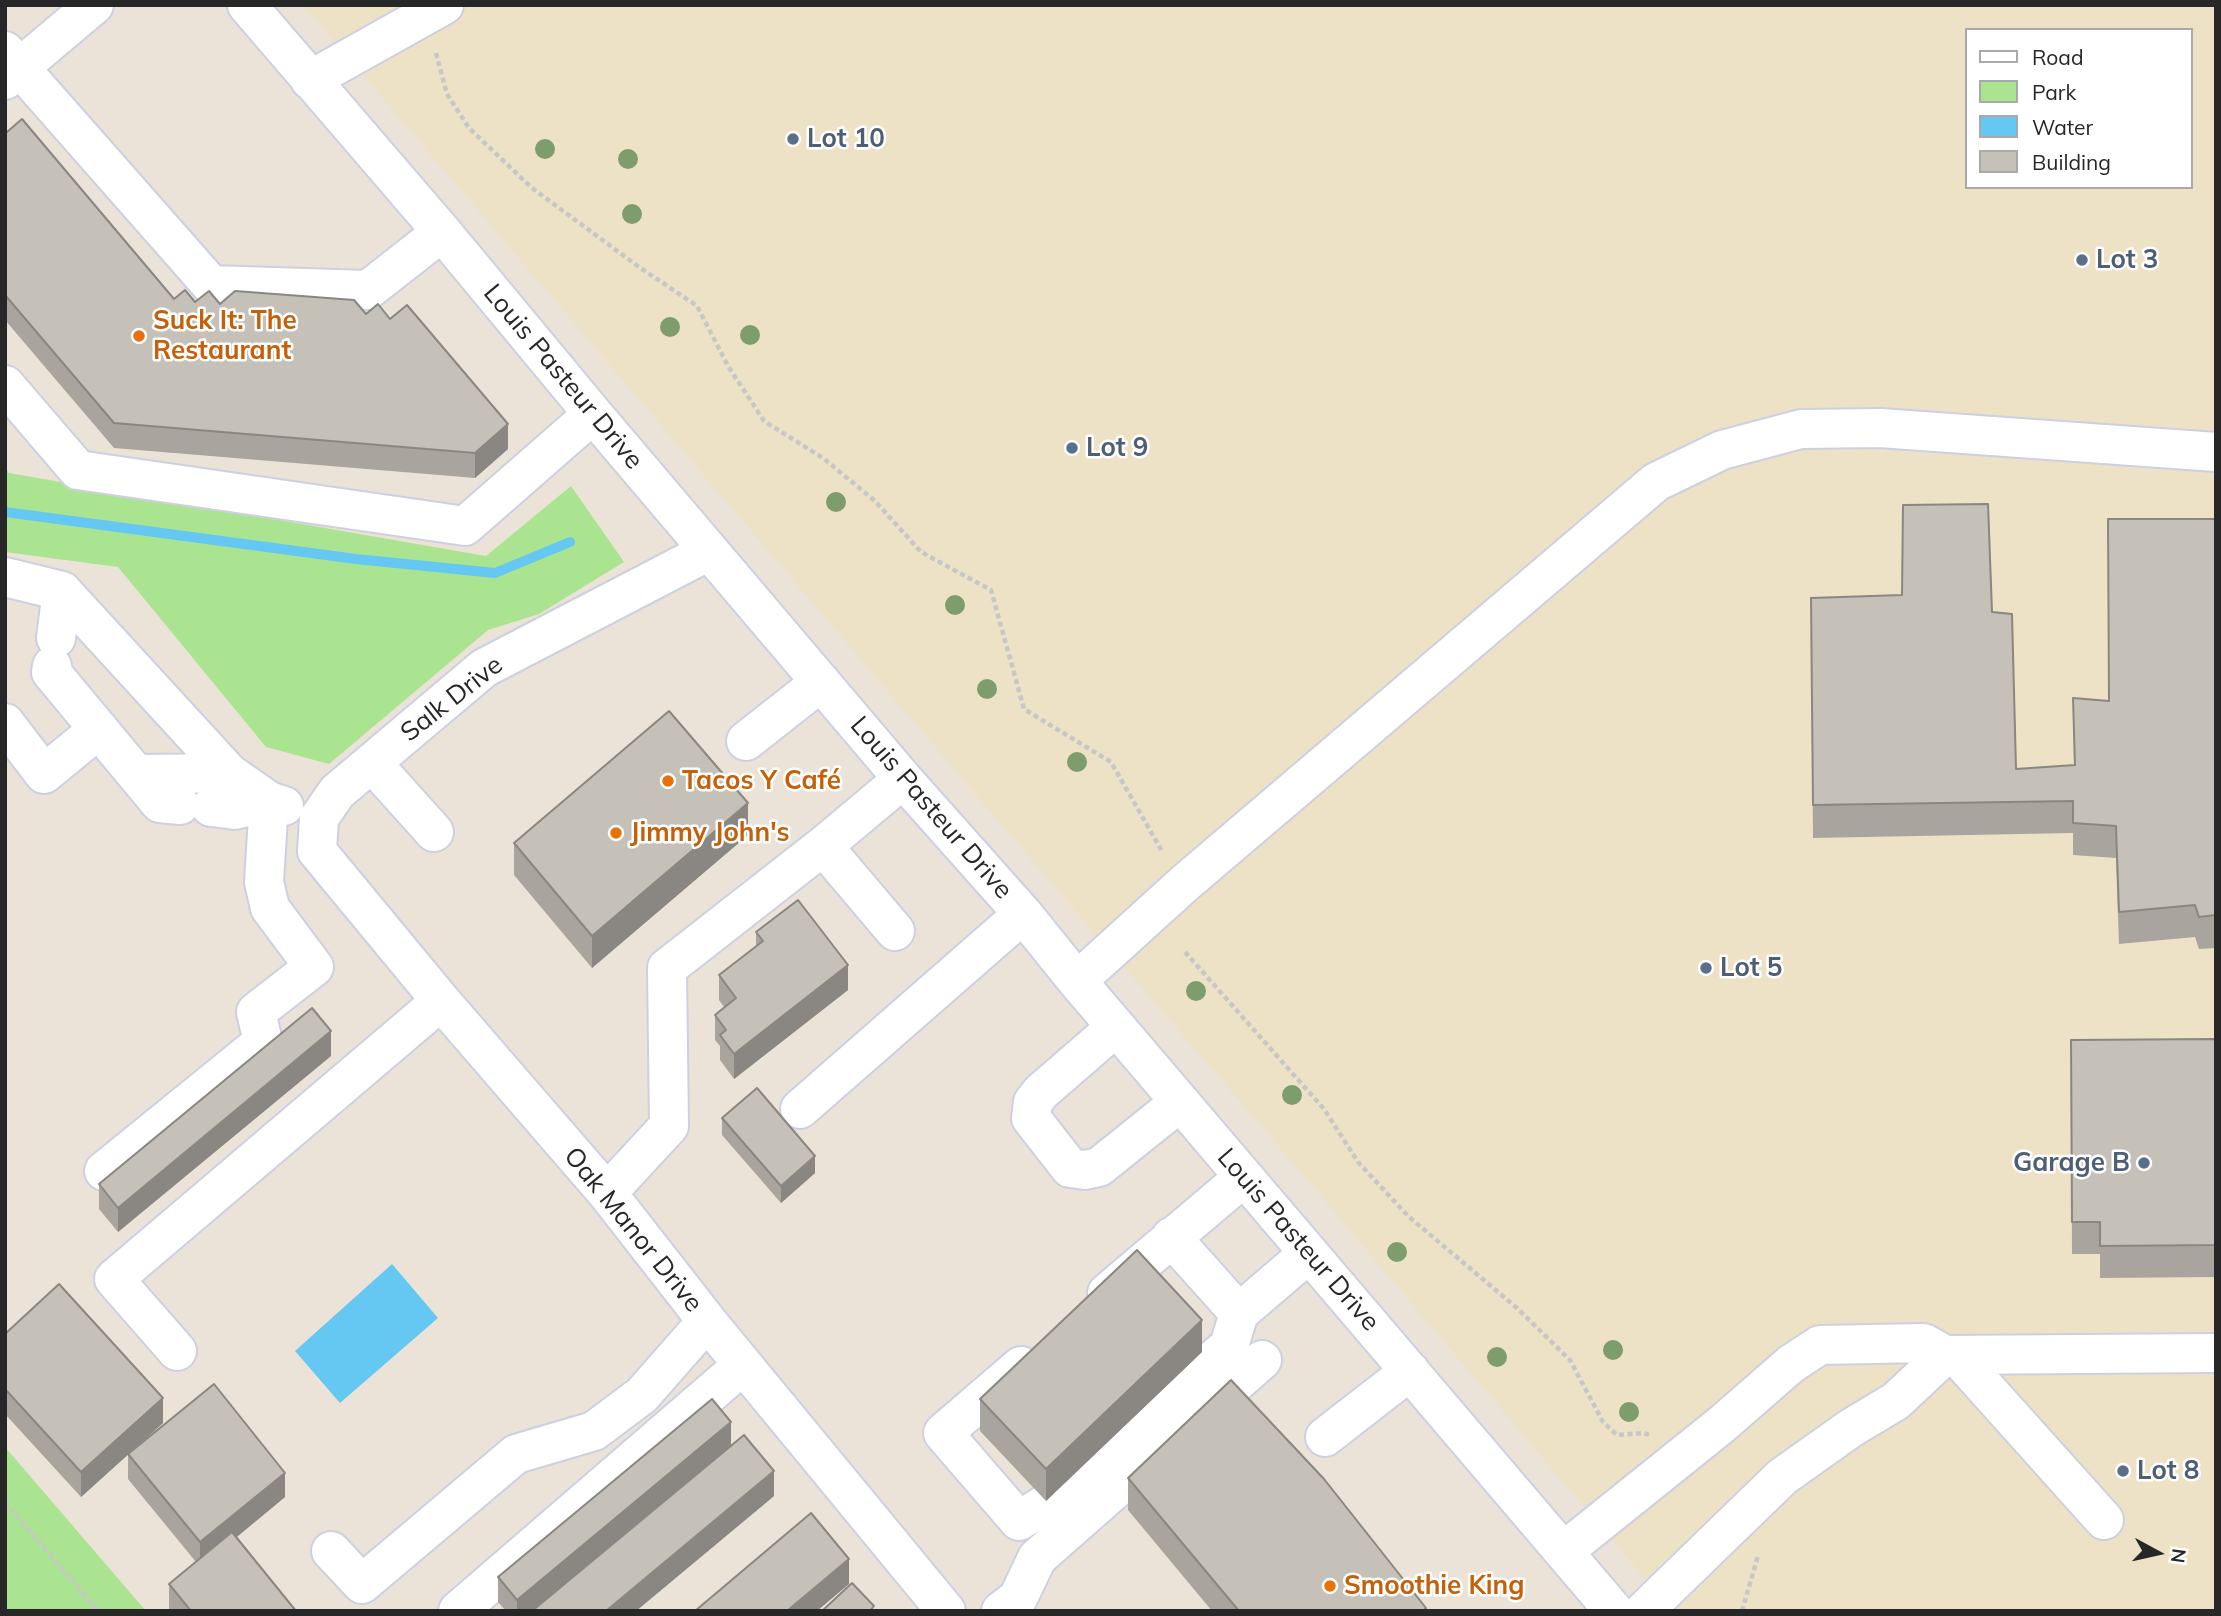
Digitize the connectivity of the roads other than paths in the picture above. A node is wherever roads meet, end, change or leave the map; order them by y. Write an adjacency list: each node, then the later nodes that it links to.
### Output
1 (94, 5): 4 (street)
2 (247, 5): 5 (street, Louis Pasteur Drive)
3 (444, 5): 5 (street)
4 (10, 67): 6 (street)
5 (310, 80): 6 (street, Louis Pasteur Drive)
6 (442, 232): 8 (street, Louis Pasteur Drive)
7 (5, 385): 8 (street)
8 (593, 414): 10 (street, Louis Pasteur Drive)
9 (2216, 452): 27 (street)
10 (709, 551): 13 (street, Louis Pasteur Drive); 17 (street, Salk Drive)
11 (5, 577): 12 (street)
12 (62, 591): 15 (street); 19 (street)
13 (821, 682): 16 (street); 20 (street, Louis Pasteur Drive)
14 (5, 723): 15 (street)
15 (99, 729): 18 (street)
16 (746, 741)
17 (372, 763): 22 (street); 23 (street, Salk Drive)
18 (136, 774): 19 (street); 21 (street)
19 (229, 774): 21 (street)
20 (902, 779): 24 (street); 25 (street, Louis Pasteur Drive)
21 (270, 801): 23 (street); 32 (street)
22 (433, 832)
23 (318, 835): 28 (street, Oak Manor Drive)
24 (823, 846): 26 (street); 34 (street)
25 (1023, 914): 27 (street, Louis Pasteur Drive); 31 (street)
26 (895, 931)
27 (1077, 981): 29 (street, Louis Pasteur Drive)
28 (441, 1001): 34 (street, Oak Manor Drive); 41 (street)
29 (1116, 1027): 30 (street, Louis Pasteur Drive); 30 (street)
30 (1180, 1102): 33 (street, Louis Pasteur Drive)
31 (800, 1110)
32 (104, 1171)
33 (1244, 1177): 35 (street); 36 (street, Louis Pasteur Drive)
34 (607, 1193): 39 (street, Oak Manor Drive)
35 (1171, 1237): 37 (street); 38 (street)
36 (1309, 1253): 37 (street); 46 (street, Louis Pasteur Drive)
37 (1239, 1313): 40 (street)
38 (1078, 1318)
39 (707, 1321): 45 (street, Oak Manor Drive); 49 (street)
40 (1047, 1344)
41 (177, 1351)
42 (2216, 1353): 43 (street)
43 (1950, 1355): 48 (street); 50 (street); 55 (street)
44 (1262, 1360): 54 (street)
45 (743, 1365): 52 (street, Oak Manor Drive); 53 (street)
46 (1410, 1371): 47 (street); 50 (street, Louis Pasteur Drive)
47 (1325, 1437)
48 (2104, 1520)
49 (331, 1550)
50 (1564, 1551): 51 (street, Louis Pasteur Drive)
51 (1598, 1605)
52 (944, 1610)
53 (458, 1611)
54 (1002, 1611)
55 (1644, 1611)

